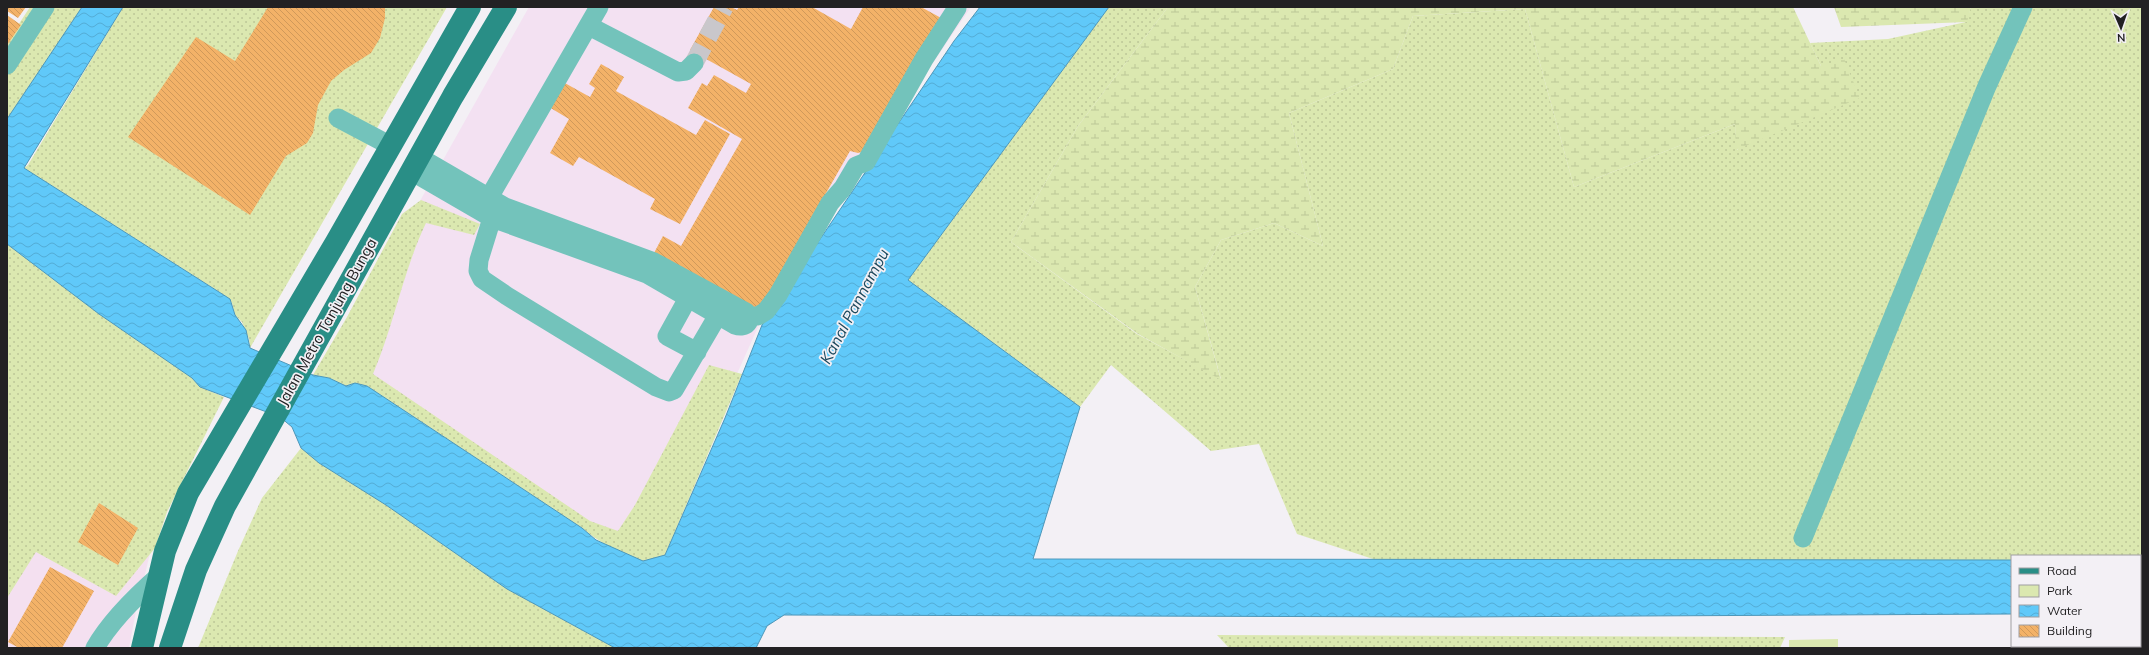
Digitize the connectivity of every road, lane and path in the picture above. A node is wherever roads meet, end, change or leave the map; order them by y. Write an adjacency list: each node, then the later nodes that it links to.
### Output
1 (45, 7): 10 (street)
2 (470, 7): 13 (main road, Jalan Metro Tanjung Bunga)
3 (506, 7): 14 (main road, Jalan Metro Tanjung Bunga)
4 (599, 7): 8 (street)
5 (2023, 7): 11 (street)
6 (2036, 7): 11 (street)
7 (957, 8): 19 (street)
8 (589, 26): 9 (street); 15 (street)
9 (694, 63)
10 (7, 65)
11 (1987, 86): 21 (street)
12 (338, 118): 13 (street)
13 (391, 146): 22 (main road, Jalan Metro Tanjung Bunga)
14 (415, 164): 15 (street); 25 (main road, Jalan Metro Tanjung Bunga)
15 (487, 209): 16 (street); 20 (street)
16 (606, 251): 17 (street); 19 (street)
17 (688, 298): 18 (street); 20 (street)
18 (718, 315): 19 (street); 20 (street)
19 (749, 316)
20 (697, 352)
21 (1803, 538)
22 (160, 575): 23 (street); 24 (main road, Jalan Metro Tanjung Bunga)
23 (95, 648)
24 (142, 648)
25 (170, 648)
26 (2070, 648): 27 (street)
27 (2074, 648)

